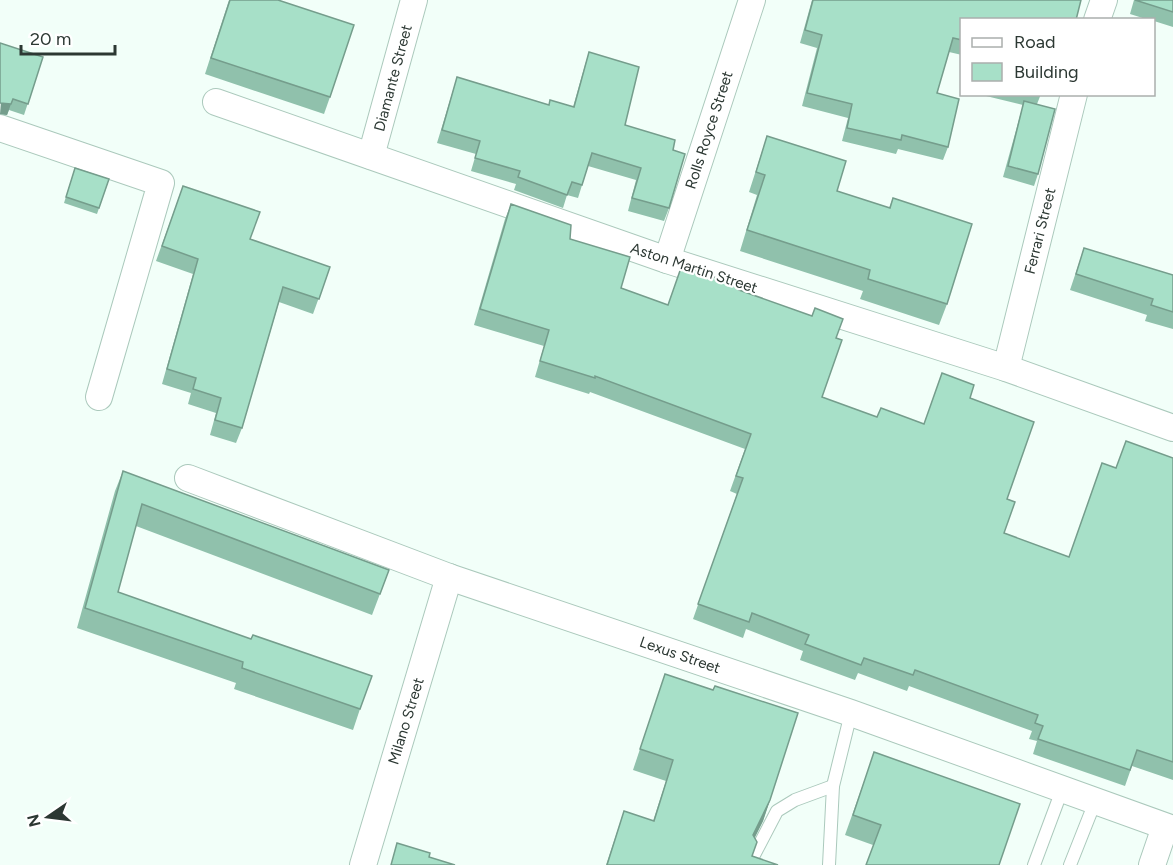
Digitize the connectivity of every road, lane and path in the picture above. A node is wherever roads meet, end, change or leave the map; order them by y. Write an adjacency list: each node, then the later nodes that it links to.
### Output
1 (414, 0): 8 (street, Diamante Street)
2 (752, 0): 9 (street, Rolls Royce Street)
3 (1104, 0): 4 (street)
4 (1098, 18)
5 (1074, 96): 10 (street, Ferrari Street)
6 (216, 102): 8 (street, Aston Martin Street)
7 (0, 128): 11 (street)
8 (371, 156): 9 (street, Aston Martin Street)
9 (667, 260): 10 (street, Aston Martin Street)
10 (1006, 368): 12 (street, Aston Martin Street)
11 (99, 397)
12 (1173, 429)
13 (188, 478): 14 (street, Lexus Street)
14 (449, 577): 15 (street, Lexus Street); 21 (street, Milano Street)
15 (851, 712): 16 (lane); 17 (street, Lexus Street)
16 (833, 786): 20 (lane); 22 (lane)
17 (1062, 790): 18 (street, Lexus Street); 23 (lane)
18 (1095, 802): 19 (street, Lexus Street); 24 (lane)
19 (1169, 828): 25 (street)
20 (754, 855)
21 (363, 865)
22 (829, 865)
23 (1034, 865)
24 (1070, 865)
25 (1152, 865)

